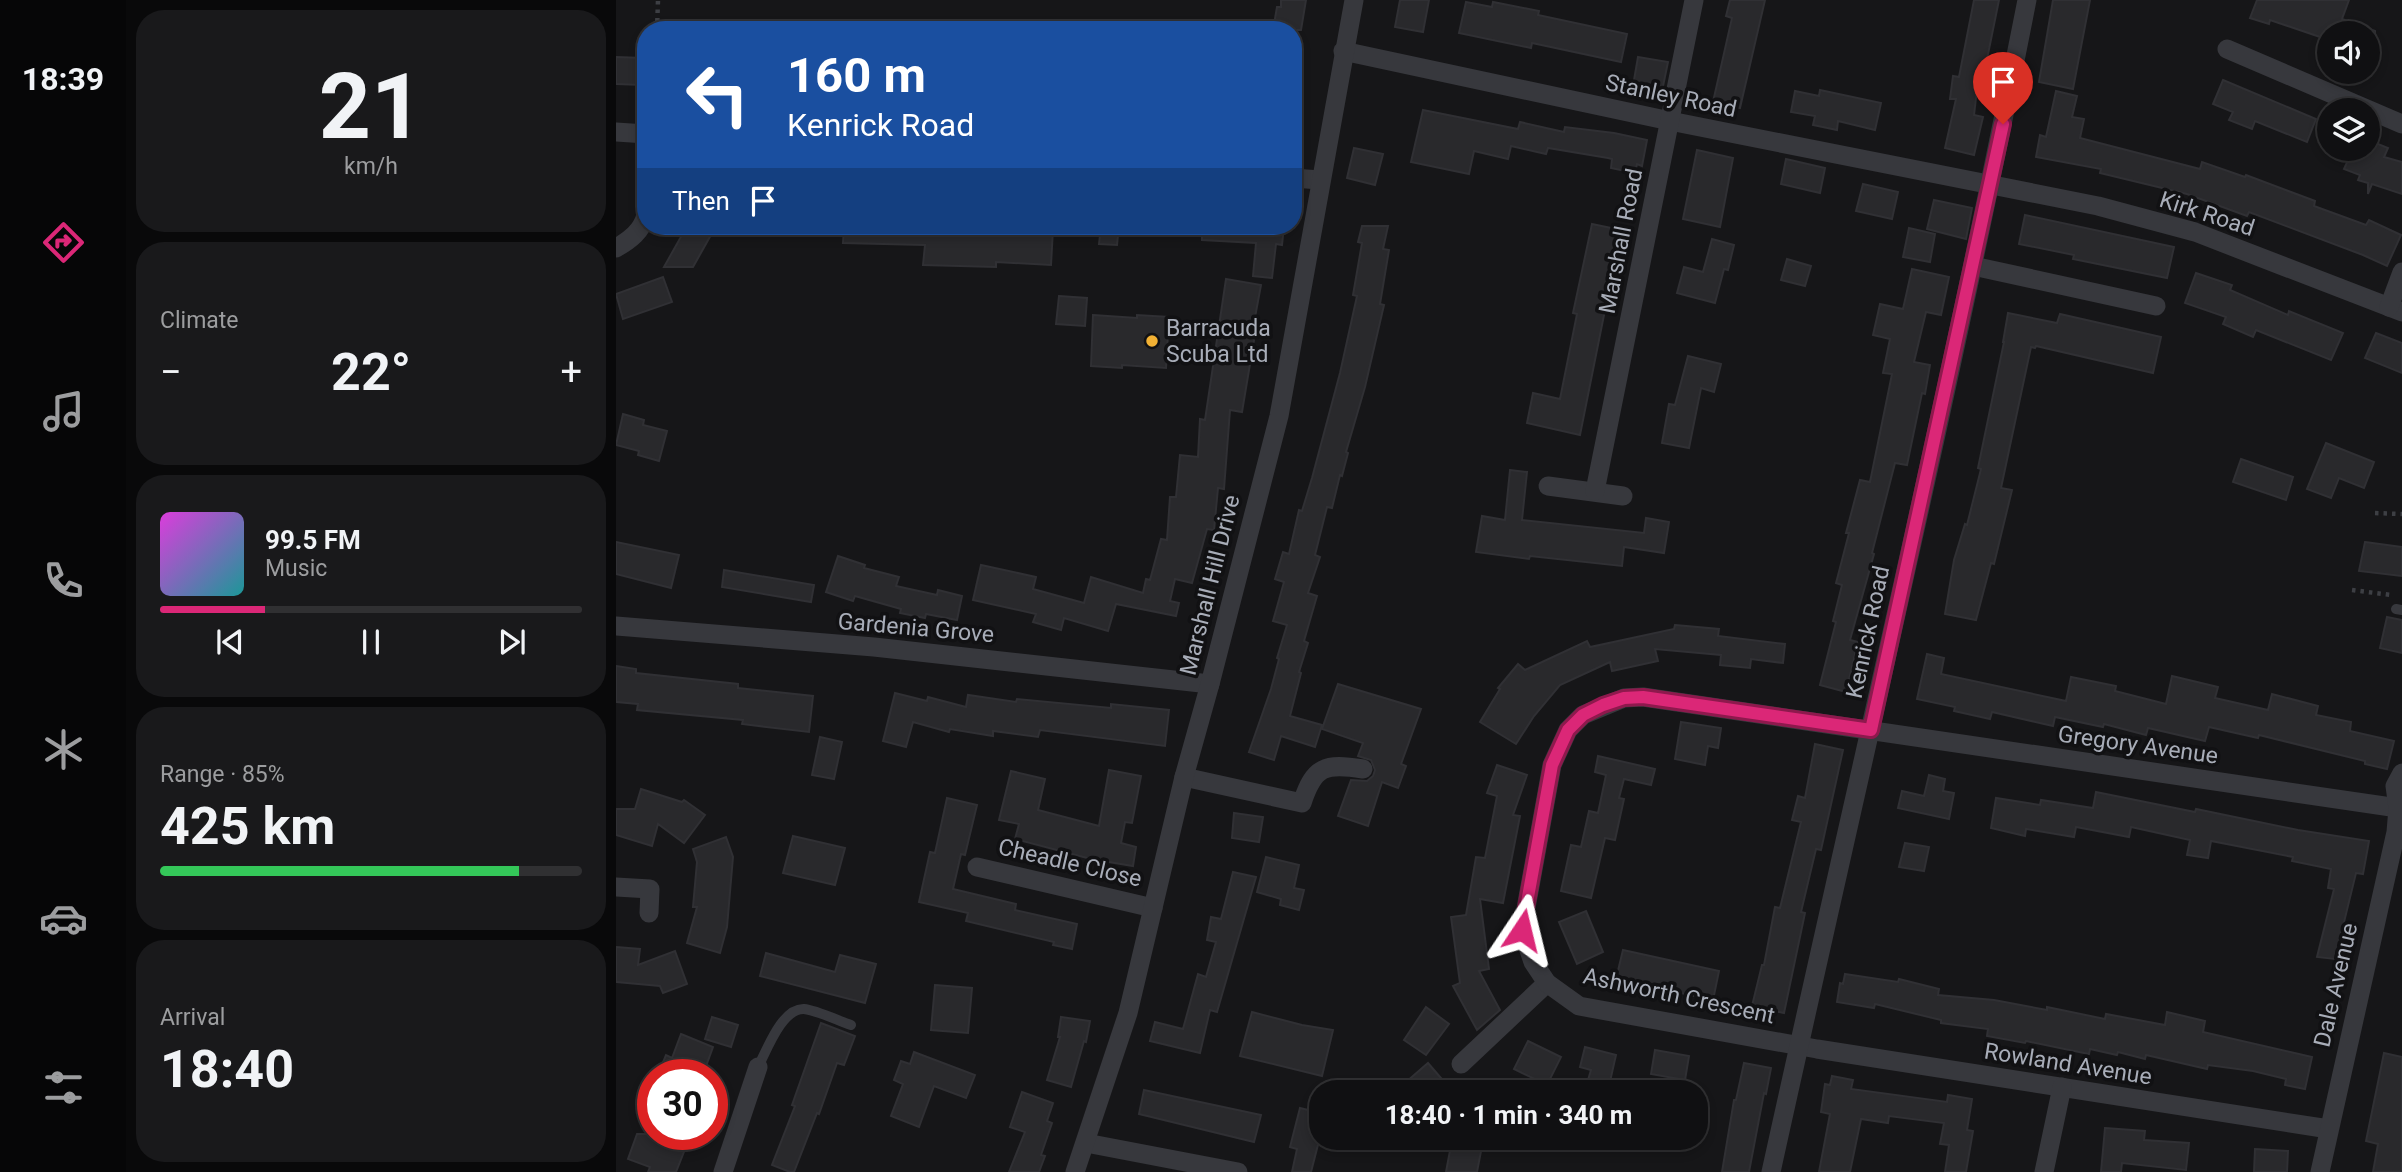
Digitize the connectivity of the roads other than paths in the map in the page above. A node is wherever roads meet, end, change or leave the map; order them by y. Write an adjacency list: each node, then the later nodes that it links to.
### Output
1 (1354, 0): 5 (street, Marshall Hill Drive)
2 (1694, 0): 6 (street, Marshall Road)
3 (2027, 0): 12 (street, Kenrick Road)
4 (2227, 49): 7 (street)
5 (1343, 51): 6 (street, Stanley Road); 11 (street, Marshall Hill Drive)
6 (1670, 121): 12 (street, Stanley Road); 20 (street, Marshall Road)
7 (2402, 124)
8 (616, 132): 9 (street)
9 (637, 133)
10 (1302, 179): 11 (street)
11 (1320, 180): 23 (street, Marshall Hill Drive)
12 (1990, 185): 15 (street, Kenrick Road); 18 (street, Kirk Road)
13 (637, 232): 14 (street)
14 (616, 248)
15 (1973, 266): 17 (street); 24 (street, Kenrick Road)
16 (2402, 272): 18 (street)
17 (2156, 306)
18 (2395, 310)
19 (1548, 486): 20 (street)
20 (1595, 491): 21 (street)
21 (1623, 496)
22 (616, 626): 23 (street, Gardenia Grove)
23 (1210, 684): 27 (street, Marshall Hill Drive)
24 (1871, 730): 28 (street, Gregory Avenue); 33 (street, Ashworth Crescent); 35 (street, Kenrick Road)
25 (1363, 769): 27 (street)
26 (2402, 773): 28 (street, Dale Avenue)
27 (1184, 777): 31 (street, Marshall Hill Drive)
28 (2398, 808): 39 (street, Dale Avenue)
29 (977, 867): 31 (street, Cheadle Close)
30 (616, 887): 32 (street)
31 (1153, 908): 40 (street, Marshall Hill Drive)
32 (649, 914)
33 (1547, 983): 35 (street, Ashworth Crescent); 36 (street)
34 (851, 1025): 37 (lane)
35 (1799, 1046): 38 (street, Rowland Avenue); 44 (street, Kenrick Road)
36 (1461, 1064)
37 (758, 1067): 41 (street)
38 (2062, 1087): 39 (street, Rowland Avenue); 45 (street)
39 (2329, 1129): 46 (street, Dale Avenue)
40 (1086, 1143): 42 (street, Marshall Hill Drive); 43 (street)
41 (723, 1172)
42 (1075, 1172)
43 (1238, 1172)
44 (1772, 1172)
45 (2044, 1172)
46 (2320, 1172)

